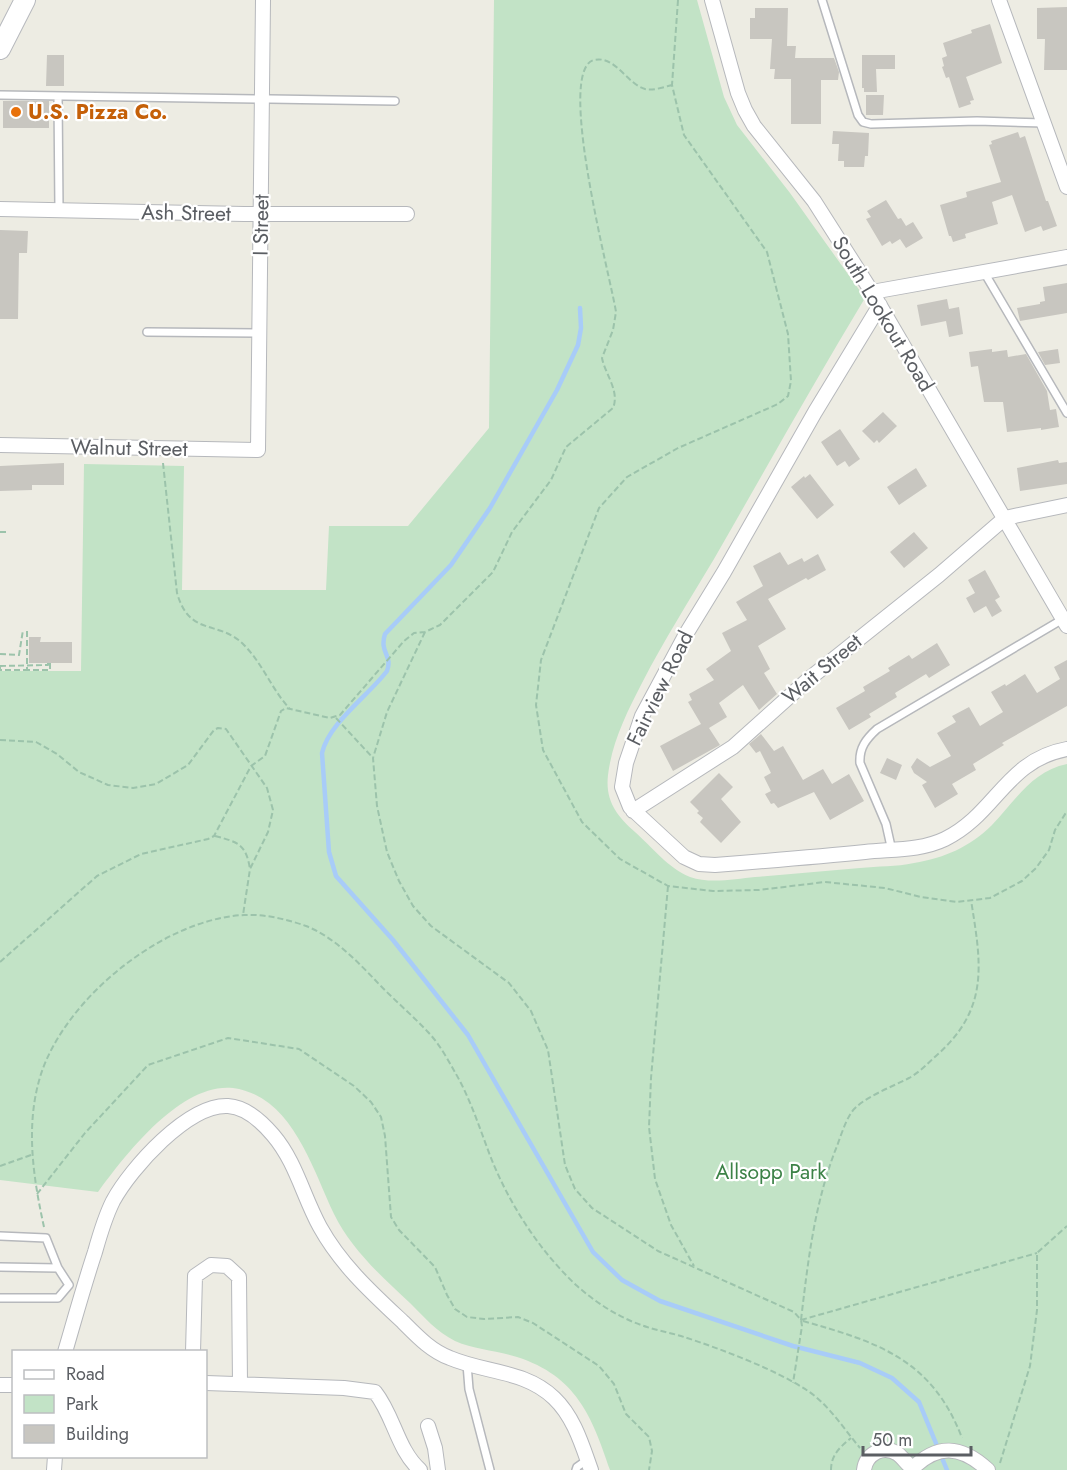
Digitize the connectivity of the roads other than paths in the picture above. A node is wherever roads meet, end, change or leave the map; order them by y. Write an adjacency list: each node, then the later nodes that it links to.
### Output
1 (25, 0): 6 (street)
2 (263, 0): 9 (street, I Street)
3 (712, 0): 19 (street, South Lookout Road)
4 (822, 0): 11 (lane)
5 (999, 0): 11 (street)
6 (0, 49)
7 (0, 95): 8 (lane)
8 (58, 96): 9 (lane); 14 (lane)
9 (262, 99): 10 (lane); 15 (street, I Street)
10 (395, 100)
11 (1044, 123): 12 (street)
12 (1067, 187)
13 (0, 209): 14 (street, Ash Street)
14 (59, 210): 15 (street, Ash Street)
15 (261, 214): 16 (street, Ash Street); 22 (street, I Street)
16 (407, 214)
17 (1067, 257): 18 (street)
18 (984, 272): 19 (street); 23 (lane)
19 (872, 292): 20 (street, South Lookout Road)
20 (880, 305): 27 (street, South Lookout Road); 30 (street, Fairview Road)
21 (147, 332): 22 (lane)
22 (259, 333): 25 (street, I Street)
23 (1067, 413)
24 (0, 446): 25 (street, Walnut Street)
25 (258, 450)
26 (1067, 505): 27 (street)
27 (1005, 518): 28 (street, South Lookout Road); 30 (street, Wait Street)
28 (1065, 623): 31 (lane)
29 (1067, 749): 31 (street, Fairview Road)
30 (633, 810): 31 (street, Fairview Road)
31 (892, 851)
32 (0, 1236): 34 (lane)
33 (0, 1267): 34 (lane)
34 (58, 1268): 35 (lane)
35 (69, 1285): 36 (lane); 37 (lane)
36 (84, 1286): 38 (street); 40 (street)
37 (0, 1298)
38 (66, 1350)
39 (193, 1350): 42 (street)
40 (467, 1364): 45 (street); 49 (lane)
41 (207, 1383): 42 (street)
42 (240, 1384): 47 (street)
43 (428, 1426): 48 (street)
44 (866, 1464): 46 (street)
45 (589, 1465): 50 (lane)
46 (911, 1469): 51 (street)
47 (420, 1470)
48 (438, 1470)
49 (490, 1470)
50 (576, 1470)
51 (988, 1470)

